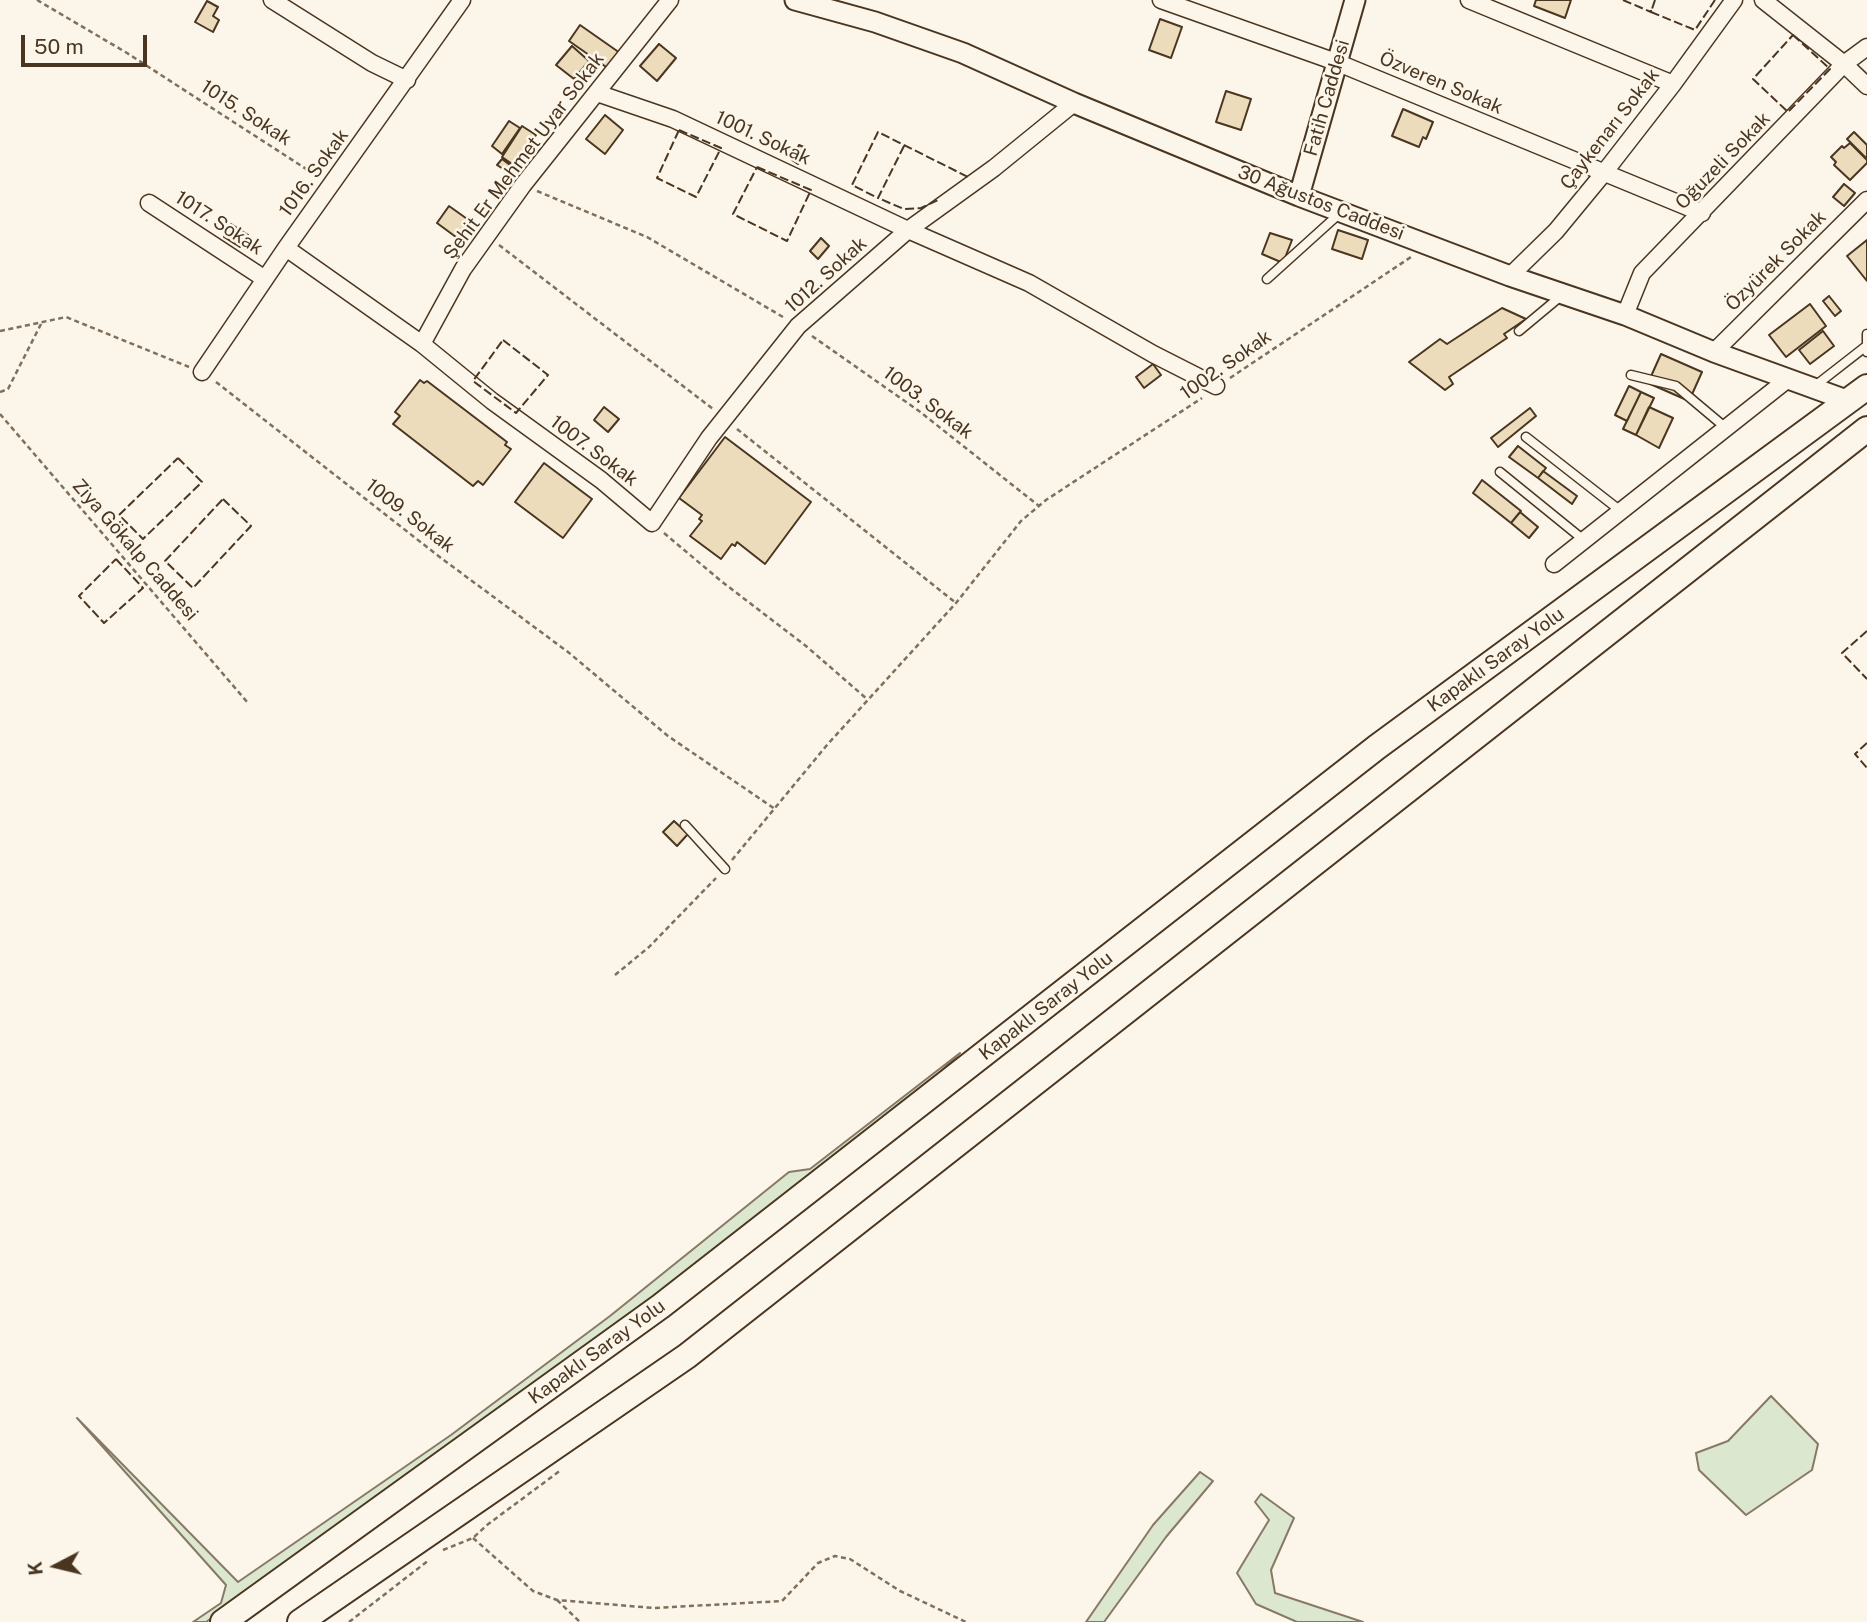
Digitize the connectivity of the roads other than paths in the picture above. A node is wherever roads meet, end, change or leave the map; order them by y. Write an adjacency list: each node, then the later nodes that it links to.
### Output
1 (272, 0): 14 (street)
2 (462, 0): 14 (street, 1016. Sokak)
3 (670, 0): 17 (street, Şehit Er Mehmet Uyar Sokak)
4 (795, 0): 10 (street, 30 Ağustos Caddesi)
5 (1161, 0): 12 (street, Özveren Sokak)
6 (1355, 0): 12 (street, Fatih Caddesi)
7 (1469, 0): 15 (street)
8 (1734, 0): 15 (street, Çaykenarı Sokak)
9 (1763, 0): 13 (street)
10 (829, 5): 18 (street, 30 Ağustos Caddesi)
11 (1867, 47): 13 (street, Oğuzeli Sokak)
12 (1336, 62): 19 (street, Özveren Sokak); 20 (street, Fatih Caddesi)
13 (1844, 64): 16 (street); 24 (street, Oğuzeli Sokak)
14 (407, 79): 26 (street, 1016. Sokak)
15 (1673, 84): 19 (street, Çaykenarı Sokak)
16 (1867, 86)
17 (597, 93): 25 (street, 1001. Sokak); 34 (street, Şehit Er Mehmet Uyar Sokak)
18 (1074, 103): 20 (street, 30 Ağustos Caddesi); 25 (street, 1012. Sokak)
19 (1603, 174): 24 (street, Özveren Sokak); 27 (street, Çaykenarı Sokak)
20 (1299, 196): 23 (street, 30 Ağustos Caddesi)
21 (1867, 200): 36 (street, Özyürek Sokak)
22 (149, 203): 28 (street, 1017. Sokak)
23 (1341, 212): 27 (street, 30 Ağustos Caddesi); 29 (lane)
24 (1702, 213): 31 (street, Oğuzeli Sokak)
25 (908, 230): 40 (street, 1001. Sokak); 48 (street, 1012. Sokak)
26 (286, 248): 28 (street, 1016. Sokak); 34 (street, 1007. Sokak)
27 (1510, 276): 30 (street, 30 Ağustos Caddesi)
28 (265, 279): 37 (street, 1016. Sokak)
29 (1267, 279)
30 (1563, 294): 31 (street, 30 Ağustos Caddesi); 32 (lane)
31 (1625, 315): 36 (street, 30 Ağustos Caddesi)
32 (1519, 331)
33 (1867, 334): 35 (lane)
34 (422, 344): 48 (street, 1007. Sokak)
35 (1866, 349): 41 (lane)
36 (1714, 352): 39 (street, 30 Ağustos Caddesi)
37 (202, 372)
38 (1631, 375): 43 (lane)
39 (1788, 379): 41 (street, 30 Ağustos Caddesi); 43 (street)
40 (1216, 386)
41 (1812, 388): 42 (street, 30 Ağustos Caddesi)
42 (1858, 394): 53 (highway, Kapaklı Saray Yolu)
43 (1726, 428): 47 (street)
44 (1867, 429): 54 (highway)
45 (1526, 437): 47 (lane)
46 (1500, 472): 49 (lane)
47 (1622, 512): 49 (street)
48 (652, 523)
49 (1585, 541): 50 (street)
50 (1554, 564)
51 (685, 825): 52 (lane)
52 (725, 869)
53 (223, 1622)
54 (300, 1622)

